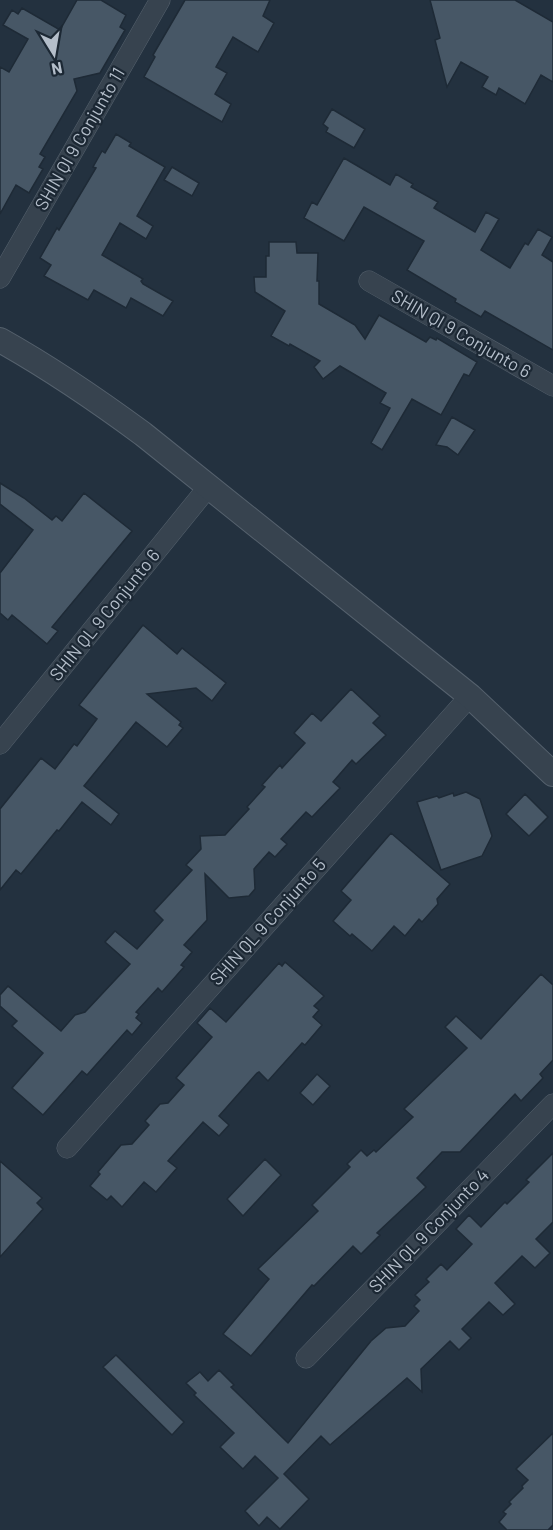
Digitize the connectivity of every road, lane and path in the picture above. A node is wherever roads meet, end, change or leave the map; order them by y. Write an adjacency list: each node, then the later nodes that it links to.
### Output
1 (160, 0): 2 (street, SHIN QI 9 Conjunto 11)
2 (0, 278)
3 (369, 281): 5 (street, SHIN QI 9 Conjunto 6)
4 (0, 340): 6 (street)
5 (553, 386)
6 (209, 486): 7 (street); 8 (street, SHIN QL 9 Conjunto 6)
7 (470, 696): 9 (street); 11 (street, SHIN QL 9 Conjunto 5)
8 (0, 744)
9 (553, 774)
10 (553, 1104): 12 (street, SHIN QL 9 Conjunto 4)
11 (67, 1149)
12 (306, 1358)

